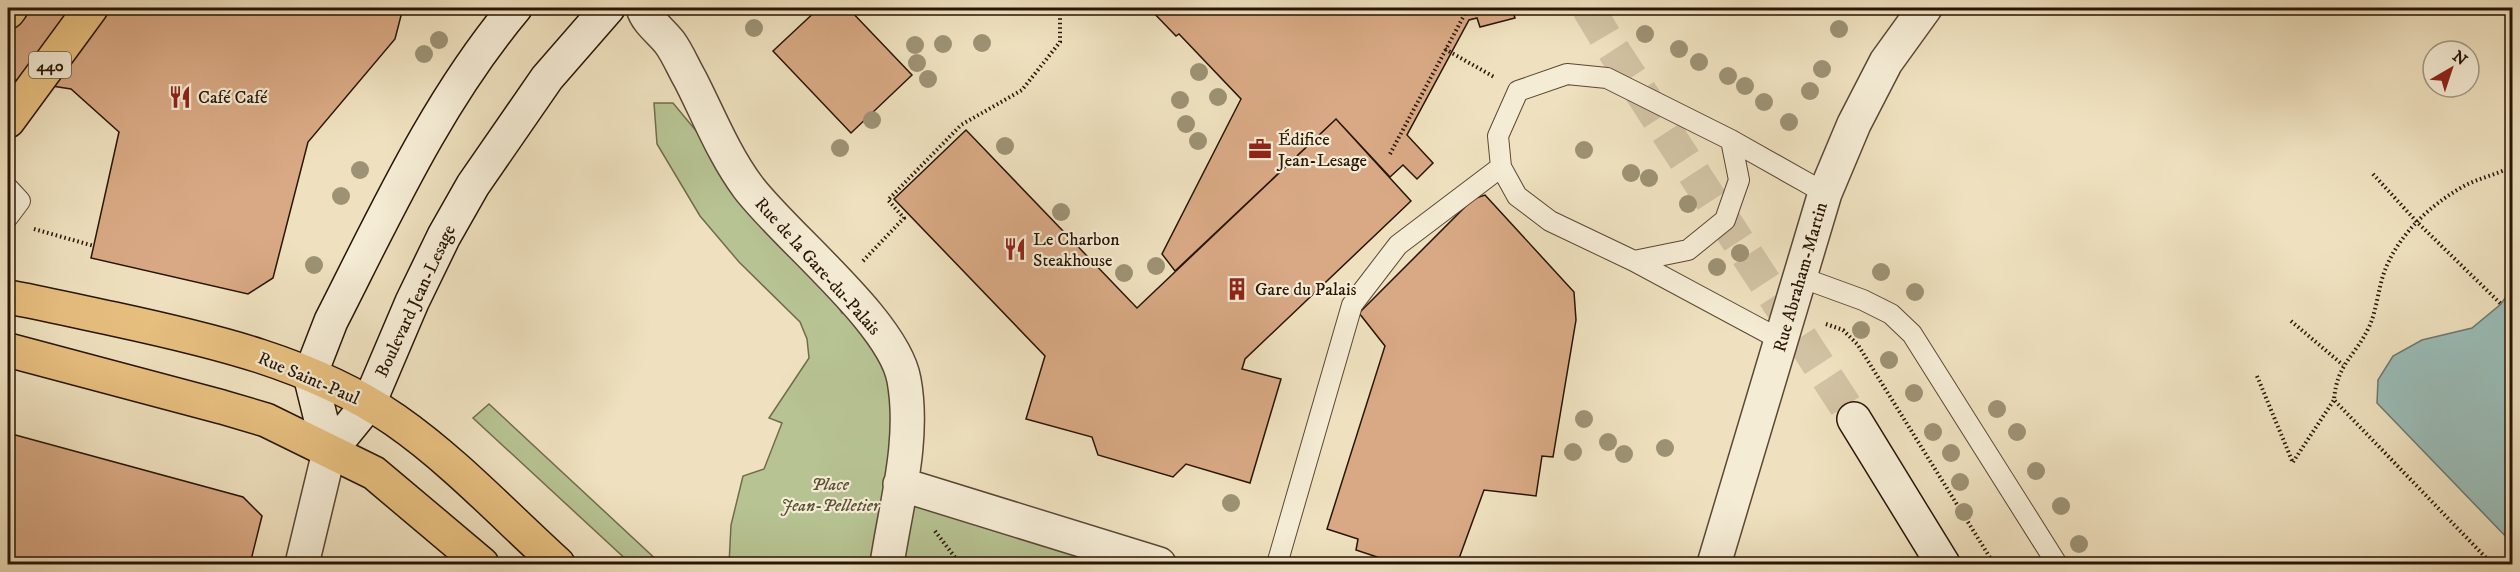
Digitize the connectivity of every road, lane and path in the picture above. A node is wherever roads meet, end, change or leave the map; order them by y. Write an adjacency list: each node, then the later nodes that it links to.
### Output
1 (11, 8): 8 (main road)
2 (91, 8): 12 (main road, 440)
3 (515, 8): 34 (street)
4 (1060, 8): 25 (path)
5 (1468, 8): 10 (path)
6 (603, 9): 9 (street, Rue de la Gare-du-Palais); 37 (street, Boulevard Jean-Lesage)
7 (1916, 10): 19 (street, Rue Abraham-Martin)
8 (8, 12)
9 (644, 12): 40 (street, Rue de la Gare-du-Palais)
10 (1445, 49): 11 (path); 14 (path)
11 (1518, 91): 13 (lane); 15 (lane)
12 (8, 122)
13 (1731, 140): 19 (lane); 24 (lane)
14 (1390, 154)
15 (1501, 167): 24 (lane); 48 (lane)
16 (2512, 167): 21 (path)
17 (2373, 174): 21 (path)
18 (8, 188): 20 (lane)
19 (1825, 193): 26 (street, Rue Abraham-Martin)
20 (8, 217)
21 (2417, 222): 28 (path); 33 (path)
22 (30, 228): 23 (path)
23 (94, 246)
24 (1634, 261): 31 (lane)
25 (856, 268)
26 (1800, 277): 31 (street, Rue Abraham-Martin); 52 (lane)
27 (8, 297): 34 (main road, Rue Saint-Paul)
28 (2501, 304)
29 (2291, 321): 33 (path)
30 (1826, 324): 51 (path)
31 (1781, 340): 49 (street, Rue Abraham-Martin)
32 (8, 350): 39 (main road)
33 (2343, 365): 36 (path)
34 (310, 375): 37 (main road, Rue Saint-Paul); 39 (street)
35 (2257, 376): 36 (path)
36 (2334, 400): 53 (path)
37 (369, 404): 39 (street, Boulevard Jean-Lesage); 44 (main road, Rue Saint-Paul)
38 (1854, 419): 50 (street)
39 (329, 452): 42 (street); 43 (main road)
40 (900, 484): 45 (street, Rue de la Gare-du-Palais); 47 (street)
41 (931, 526): 46 (path)
42 (302, 564)
43 (482, 564)
44 (558, 564)
45 (887, 564)
46 (960, 564)
47 (1159, 564)
48 (1278, 564)
49 (1714, 564)
50 (1943, 564)
51 (1994, 564)
52 (2057, 564)
53 (2492, 564)

